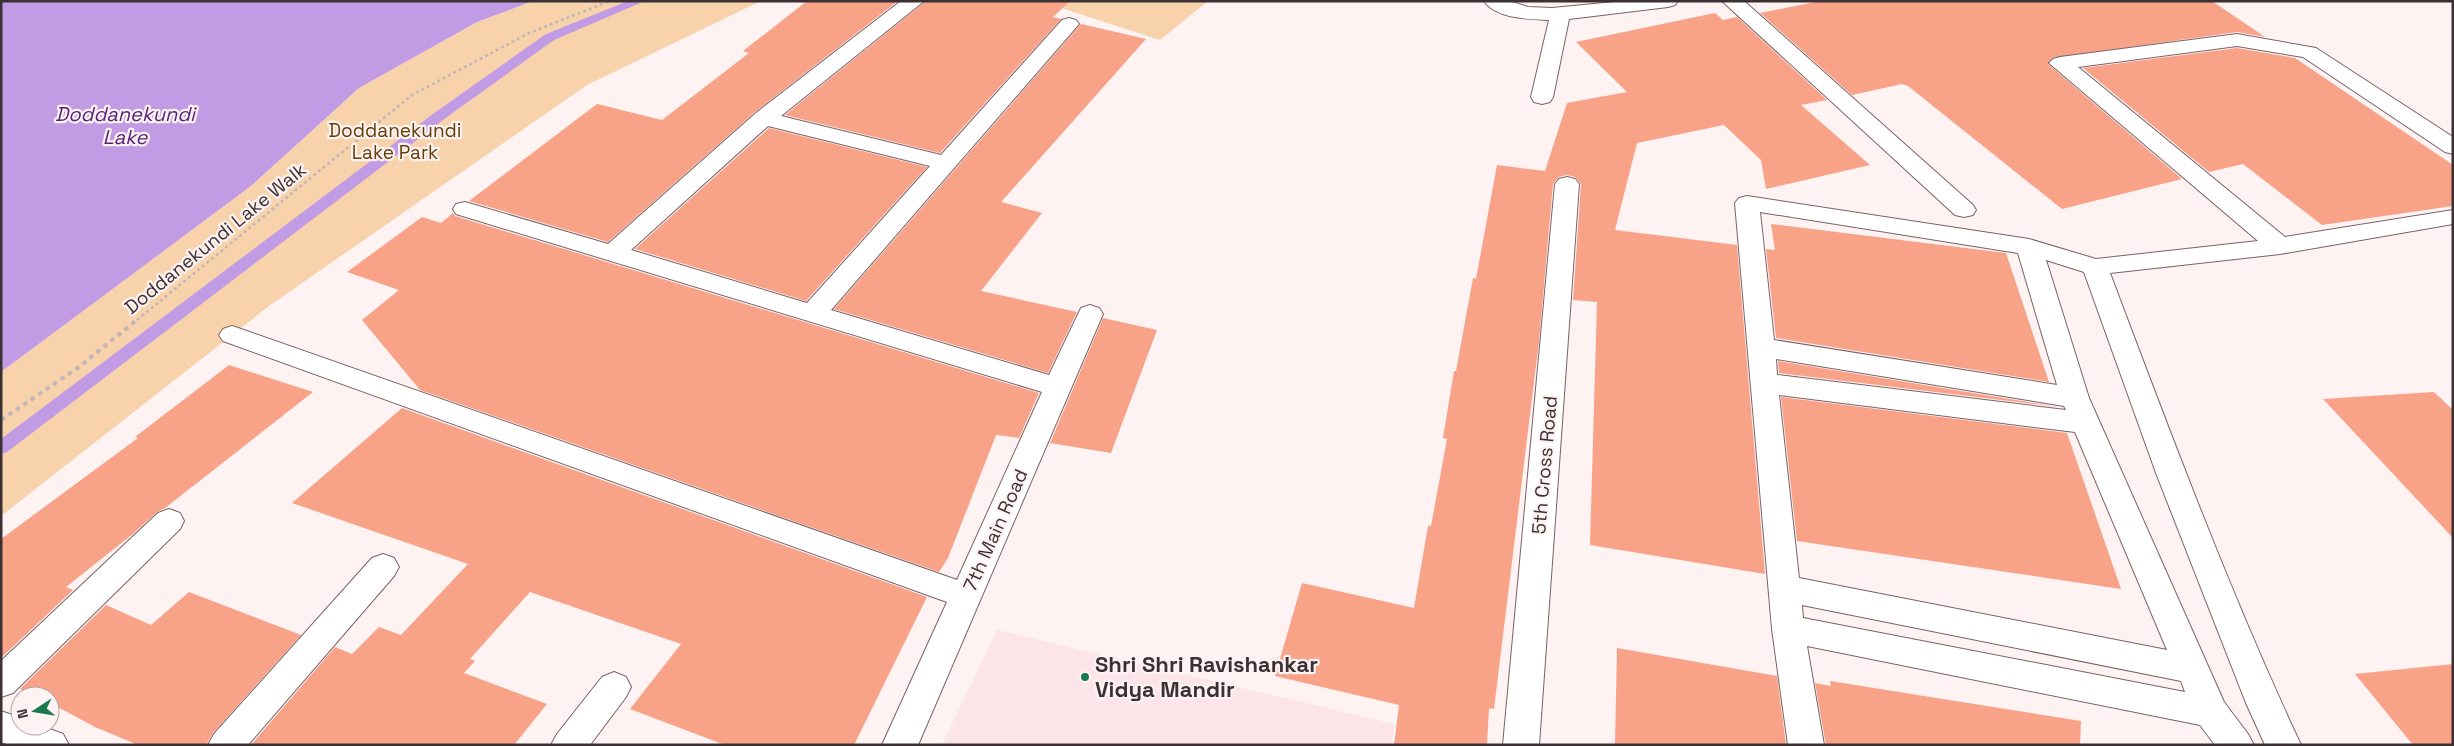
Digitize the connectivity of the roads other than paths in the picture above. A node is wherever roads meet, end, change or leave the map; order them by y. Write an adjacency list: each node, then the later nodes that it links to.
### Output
1 (914, 1): 8 (street)
2 (1494, 1): 5 (street)
3 (1668, 1): 5 (street)
4 (1732, 1): 13 (street)
5 (1560, 14): 7 (street)
6 (1069, 24): 10 (street)
7 (1542, 97)
8 (764, 118): 10 (street); 17 (street)
9 (2453, 147): 15 (street)
10 (946, 163): 19 (street)
11 (1567, 184): 40 (street, 5th Cross Road)
12 (465, 209): 17 (street)
13 (1964, 210)
14 (2453, 217): 15 (street)
15 (2280, 246): 18 (street)
16 (2030, 247): 18 (street); 22 (street); 25 (street)
17 (613, 253): 19 (street)
18 (2095, 267): 43 (street)
19 (814, 312): 24 (street)
20 (1090, 314): 24 (street, 7th Main Road)
21 (232, 335): 29 (street)
22 (1761, 348): 23 (street); 25 (street)
23 (1764, 383): 25 (street); 28 (street)
24 (1058, 387): 29 (street, 7th Main Road)
25 (2080, 410): 31 (street)
26 (169, 521): 32 (street)
27 (383, 567): 37 (street)
28 (1784, 588): 30 (street); 31 (street)
29 (966, 596): 39 (street, 7th Main Road)
30 (1788, 629): 34 (street); 41 (street)
31 (2192, 669): 34 (street)
32 (1, 684)
33 (614, 687): 38 (street)
34 (2211, 712): 42 (street)
35 (1, 726): 36 (street)
36 (51, 745)
37 (226, 745)
38 (569, 745)
39 (900, 745)
40 (1521, 745)
41 (1806, 745)
42 (2236, 745)
43 (2283, 745)

